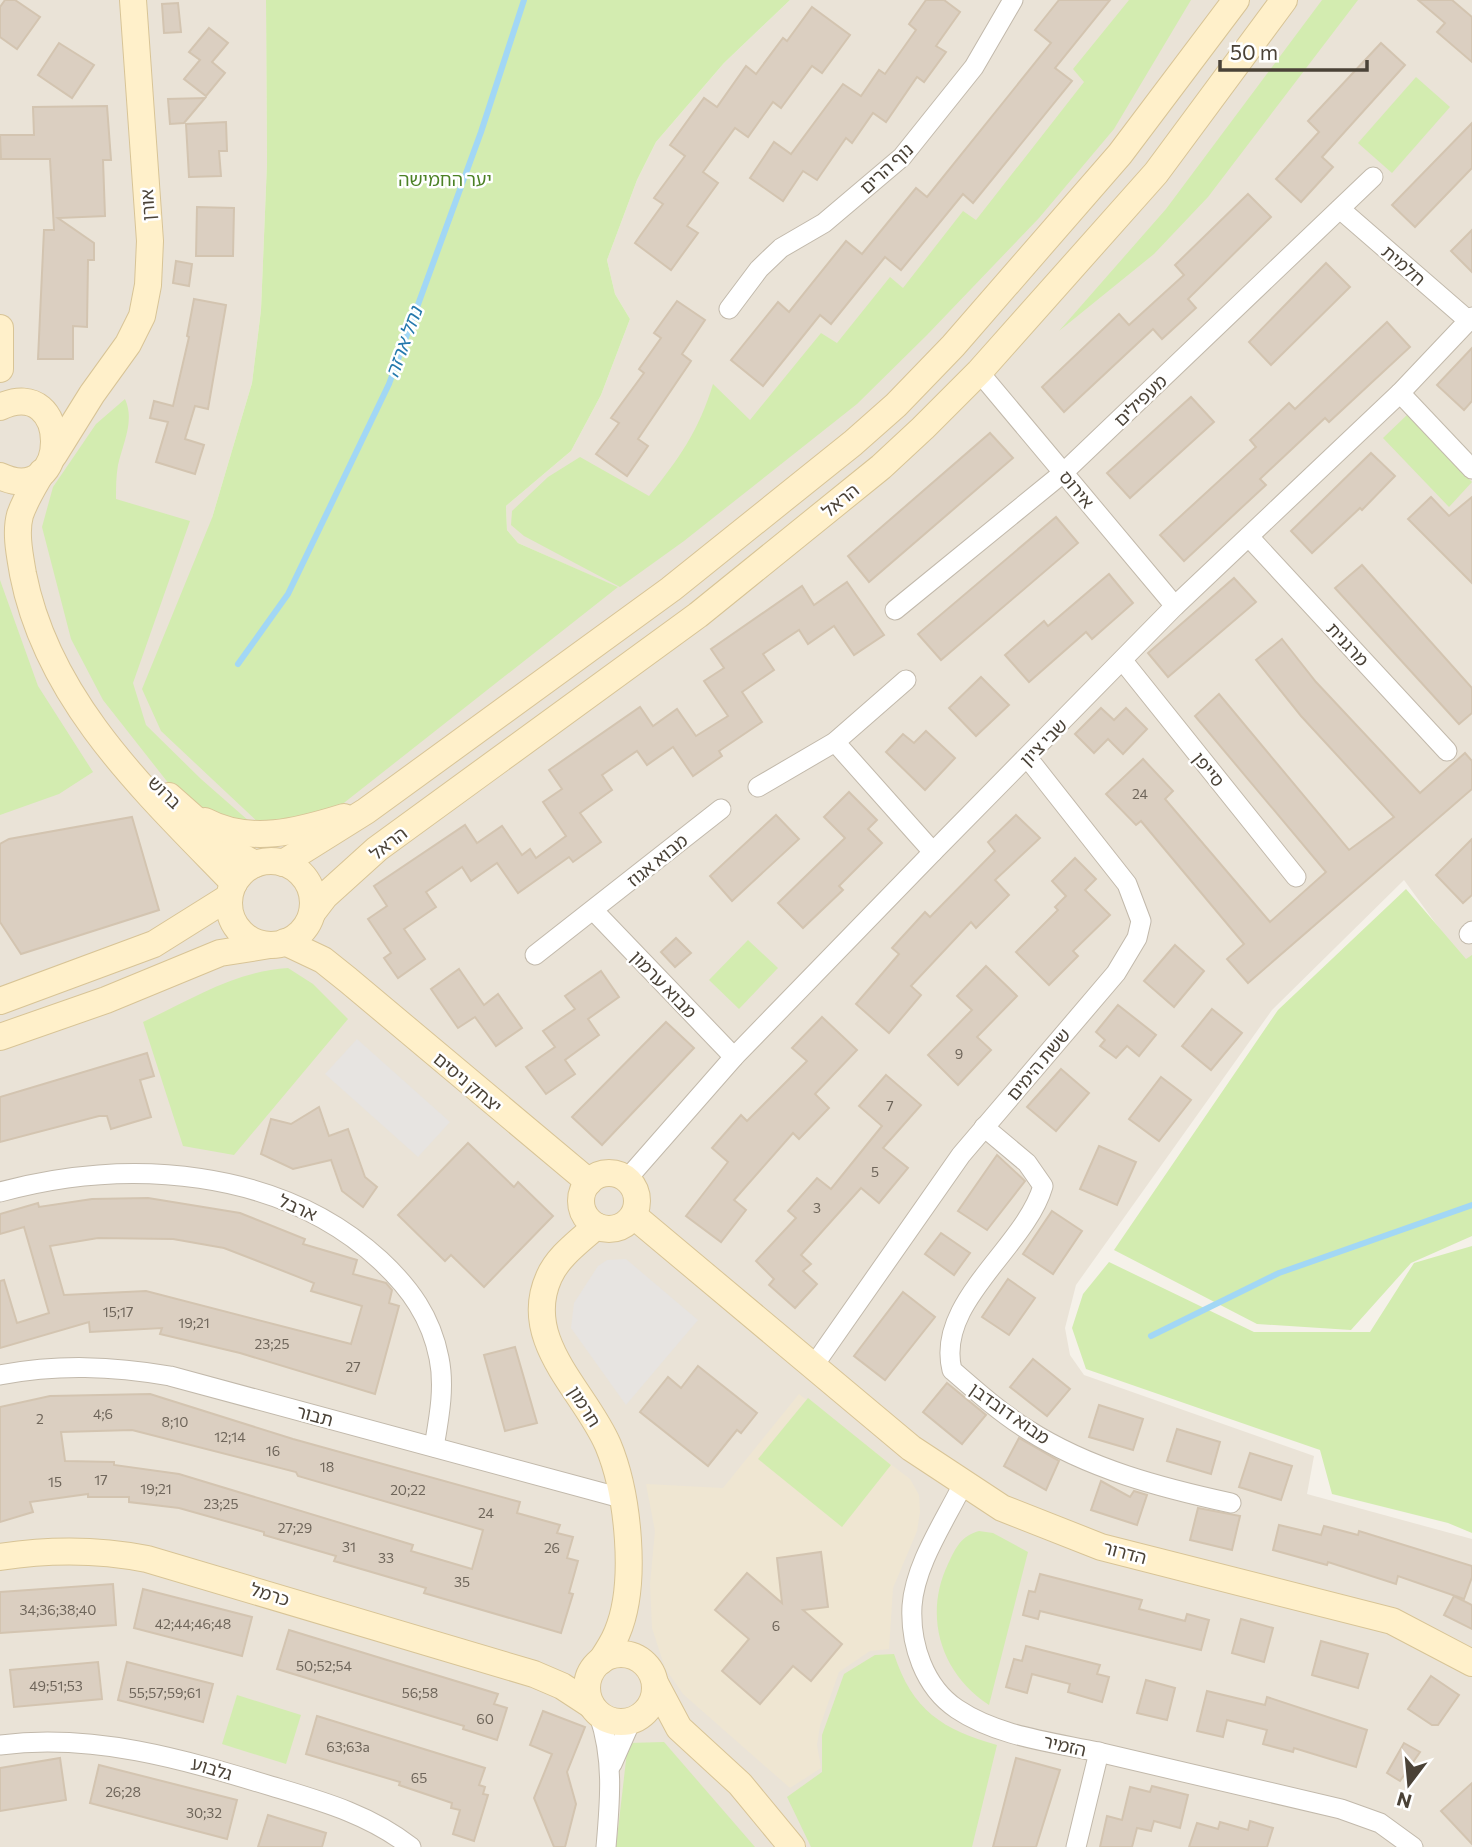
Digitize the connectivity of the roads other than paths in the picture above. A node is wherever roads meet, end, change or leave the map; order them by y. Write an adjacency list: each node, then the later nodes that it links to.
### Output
1 (133, 0): 13 (street, אורן)
2 (1013, 0): 7 (street, נוף הרים)
3 (1236, 0): 34 (street, הראל)
4 (1284, 0): 11 (street, הראל)
5 (1373, 177): 6 (street, מעפילים)
6 (1340, 209): 8 (street, חלמית); 18 (street, מעפילים)
7 (729, 309)
8 (1470, 319): 12 (street, שבי ציון)
9 (0, 328): 10 (street)
10 (0, 369)
11 (979, 372): 18 (street, אירוס); 41 (street, הראל)
12 (1400, 393): 17 (street); 21 (street, שבי ציון)
13 (92, 394): 14 (street); 16 (street, אורן)
14 (33, 406): 15 (street); 16 (street)
15 (0, 407)
16 (48, 463): 19 (street); 22 (street, ברוש)
17 (1472, 469)
18 (1063, 472): 23 (street, אירוס); 24 (street, מעפילים)
19 (0, 476)
20 (0, 483): 22 (street, ברוש)
21 (1249, 537): 23 (street, שבי ציון); 29 (street, מרגנית)
22 (19, 539): 27 (street, ברוש)
23 (1175, 607): 25 (street, שבי ציון)
24 (895, 610)
25 (1123, 661): 30 (street, שבי ציון); 38 (street, סייפן)
26 (906, 680): 28 (street)
27 (81, 712): 32 (street, ברוש); 39 (street, ברוש)
28 (835, 742): 31 (street); 35 (street)
29 (1447, 751)
30 (1027, 757): 35 (street, שבי ציון); 48 (street, ששת הימים)
31 (758, 787)
32 (181, 808): 34 (street); 37 (street, ברוש)
33 (721, 809): 40 (street, מבוא אגוז)
34 (366, 811): 36 (street, הראל)
35 (933, 852): 47 (street, שבי ציון)
36 (284, 863): 37 (street); 41 (street)
37 (255, 864): 39 (street)
38 (1296, 877)
39 (232, 890): 42 (street); 45 (street)
40 (594, 911): 43 (street, מבוא אגוז); 47 (street, מבוא ערמון)
41 (311, 916): 42 (street); 44 (street, יצחק ניסים)
42 (278, 944): 44 (street, יצחק ניסים); 46 (street)
43 (535, 955)
44 (348, 980): 50 (street, יצחק ניסים)
45 (0, 1001)
46 (0, 1037)
47 (734, 1057): 49 (street, שבי ציון)
48 (984, 1127): 54 (street, ששת הימים); 59 (street, מבוא דובדבן)
49 (627, 1179): 50 (street); 52 (street)
50 (589, 1182): 53 (street)
51 (0, 1192): 56 (street, ארבל)
52 (634, 1216): 53 (street); 54 (street)
53 (596, 1226): 58 (street, חרמון)
54 (812, 1368): 57 (street, הדרור)
55 (0, 1375): 56 (street, תבור)
56 (434, 1447): 58 (street, תבור)
57 (963, 1484): 63 (street, הדרור); 70 (street, הזמיר)
58 (625, 1499): 61 (street, חרמון)
59 (1231, 1503)
60 (0, 1557): 65 (street, כרמל)
61 (624, 1608): 62 (street, חרמון); 64 (street, חרמון)
62 (599, 1663): 64 (street); 65 (street, כרמל); 66 (street)
63 (1472, 1663)
64 (650, 1673): 67 (street); 68 (street)
65 (534, 1674): 66 (street, כרמל)
66 (595, 1710): 67 (street); 71 (street)
67 (635, 1719): 68 (street); 71 (street)
68 (679, 1728): 74 (street)
69 (0, 1745): 72 (street, גלבוע)
70 (1098, 1752): 75 (street); 76 (street, הזמיר)
71 (611, 1768): 73 (street)
72 (411, 1847)
73 (606, 1847)
74 (792, 1847)
75 (1076, 1847)
76 (1413, 1847)

